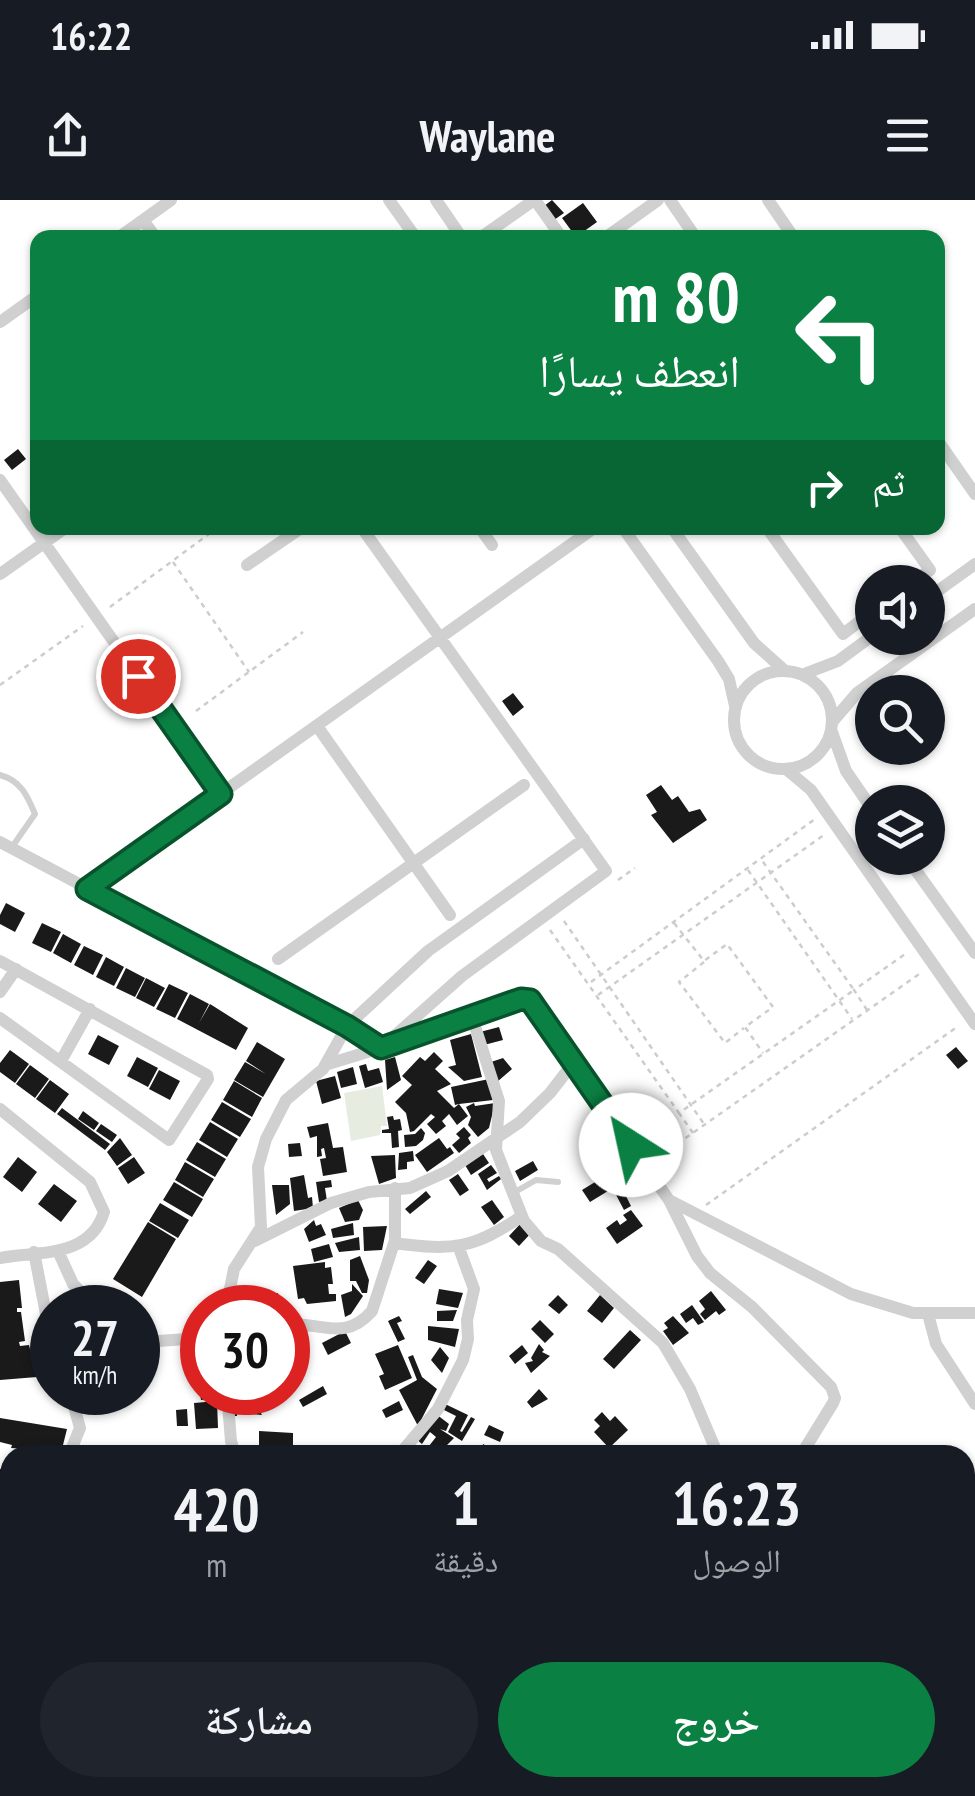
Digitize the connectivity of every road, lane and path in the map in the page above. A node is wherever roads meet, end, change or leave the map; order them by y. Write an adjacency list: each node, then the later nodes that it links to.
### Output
1 (171, 200): 8 (street)
2 (389, 200): 11 (street)
3 (436, 200): 12 (street)
4 (534, 200): 13 (street); 14 (street)
5 (658, 200): 15 (street)
6 (670, 200): 16 (street)
7 (768, 200): 17 (street)
8 (143, 220): 9 (street); 10 (street)
9 (129, 230)
10 (150, 230)
11 (410, 230)
12 (457, 230)
13 (491, 230)
14 (556, 230)
15 (616, 230)
16 (691, 230)
17 (789, 230)
18 (30, 301): 19 (street)
19 (0, 322)
20 (945, 450): 22 (street)
21 (0, 480): 23 (street)
22 (975, 494)
23 (30, 522)
24 (39, 535): 35 (street)
25 (54, 535): 35 (street)
26 (208, 535): 37 (path)
27 (291, 535): 39 (street)
28 (367, 535): 47 (street)
29 (485, 535): 36 (street)
30 (584, 535): 47 (street)
31 (629, 535): 53 (street)
32 (677, 535): 49 (street)
33 (772, 535): 45 (street)
34 (905, 535): 40 (street)
35 (44, 542): 41 (street); 44 (street)
36 (492, 545)
37 (173, 562): 44 (path); 50 (path)
38 (975, 564): 42 (street)
39 (247, 565)
40 (926, 565)
41 (0, 574)
42 (945, 586)
43 (974, 611): 55 (street)
44 (97, 617): 52 (path); 61 (street)
45 (855, 624)
46 (303, 632): 50 (path)
47 (440, 637): 56 (street); 64 (street)
48 (855, 648): 51 (street)
49 (784, 670): 51 (street); 53 (street)
50 (250, 672): 54 (path)
51 (804, 674): 55 (street)
52 (0, 686)
53 (735, 706): 57 (street)
54 (196, 711)
55 (832, 725): 57 (street); 60 (street)
56 (317, 726): 61 (street); 67 (street)
57 (786, 769): 62 (street)
58 (0, 775): 65 (lane)
59 (524, 785): 67 (street)
60 (856, 785)
61 (221, 794): 72 (street)
62 (824, 812): 63 (street); 66 (path)
63 (834, 827): 69 (path); 78 (street)
64 (584, 839): 73 (street); 98 (street)
65 (5, 845): 72 (street)
66 (760, 859): 68 (path); 69 (path)
67 (413, 863): 74 (street); 80 (street)
68 (747, 869): 71 (path); 76 (path)
69 (771, 874): 71 (path); 88 (path)
70 (919, 875): 79 (street)
71 (757, 884): 77 (path); 91 (path)
72 (87, 889): 98 (street)
73 (554, 907): 75 (street); 85 (path)
74 (450, 916)
75 (540, 918): 86 (path); 100 (street)
76 (674, 922): 77 (path); 85 (path)
77 (684, 936): 82 (path); 87 (path)
78 (917, 945): 83 (street); 88 (path)
79 (975, 953)
80 (278, 959)
81 (0, 961): 84 (street)
82 (704, 962): 99 (path); 99 (path)
83 (932, 965): 93 (path); 97 (street)
84 (16, 969): 89 (street); 92 (street)
85 (601, 975): 86 (path); 87 (path)
86 (589, 984): 90 (path)
87 (610, 987): 90 (path); 105 (path)
88 (854, 990): 91 (path); 93 (path)
89 (0, 992)
90 (597, 996): 107 (path)
91 (839, 1000): 96 (path); 101 (path)
92 (90, 1009): 102 (street); 102 (street)
93 (867, 1010): 96 (path)
94 (472, 1017): 100 (street); 103 (street); 110 (street)
95 (0, 1018): 102 (street)
96 (853, 1020): 108 (path)
97 (972, 1021): 115 (path)
98 (347, 1026): 100 (street); 104 (street)
99 (745, 1027): 101 (path)
100 (381, 1048): 104 (street)
101 (764, 1054): 105 (path)
102 (60, 1060)
103 (574, 1062): 110 (street); 114 (street)
104 (325, 1066): 117 (street)
105 (690, 1104): 107 (path); 108 (path)
106 (0, 1109): 120 (street)
107 (679, 1113): 109 (path); 109 (path)
108 (704, 1126): 109 (path)
109 (693, 1133)
110 (496, 1141): 112 (street); 113 (street)
111 (558, 1182): 113 (lane)
112 (394, 1188): 117 (street); 118 (street)
113 (515, 1192): 116 (street)
114 (669, 1200): 115 (street); 136 (street)
115 (697, 1212): 127 (street)
116 (522, 1216): 119 (street); 135 (street)
117 (255, 1241): 125 (street)
118 (394, 1243): 119 (street); 128 (street)
119 (458, 1248): 134 (street)
120 (58, 1251): 121 (street); 124 (street)
121 (34, 1252): 122 (street); 123 (street)
122 (0, 1258)
123 (40, 1285)
124 (73, 1285)
125 (231, 1285)
126 (975, 1313): 127 (street)
127 (928, 1314): 129 (street)
128 (310, 1325)
129 (975, 1404)
130 (76, 1415): 132 (street)
131 (228, 1415): 133 (street)
132 (73, 1445)
133 (230, 1445)
134 (407, 1445)
135 (714, 1445)
136 (807, 1445)

